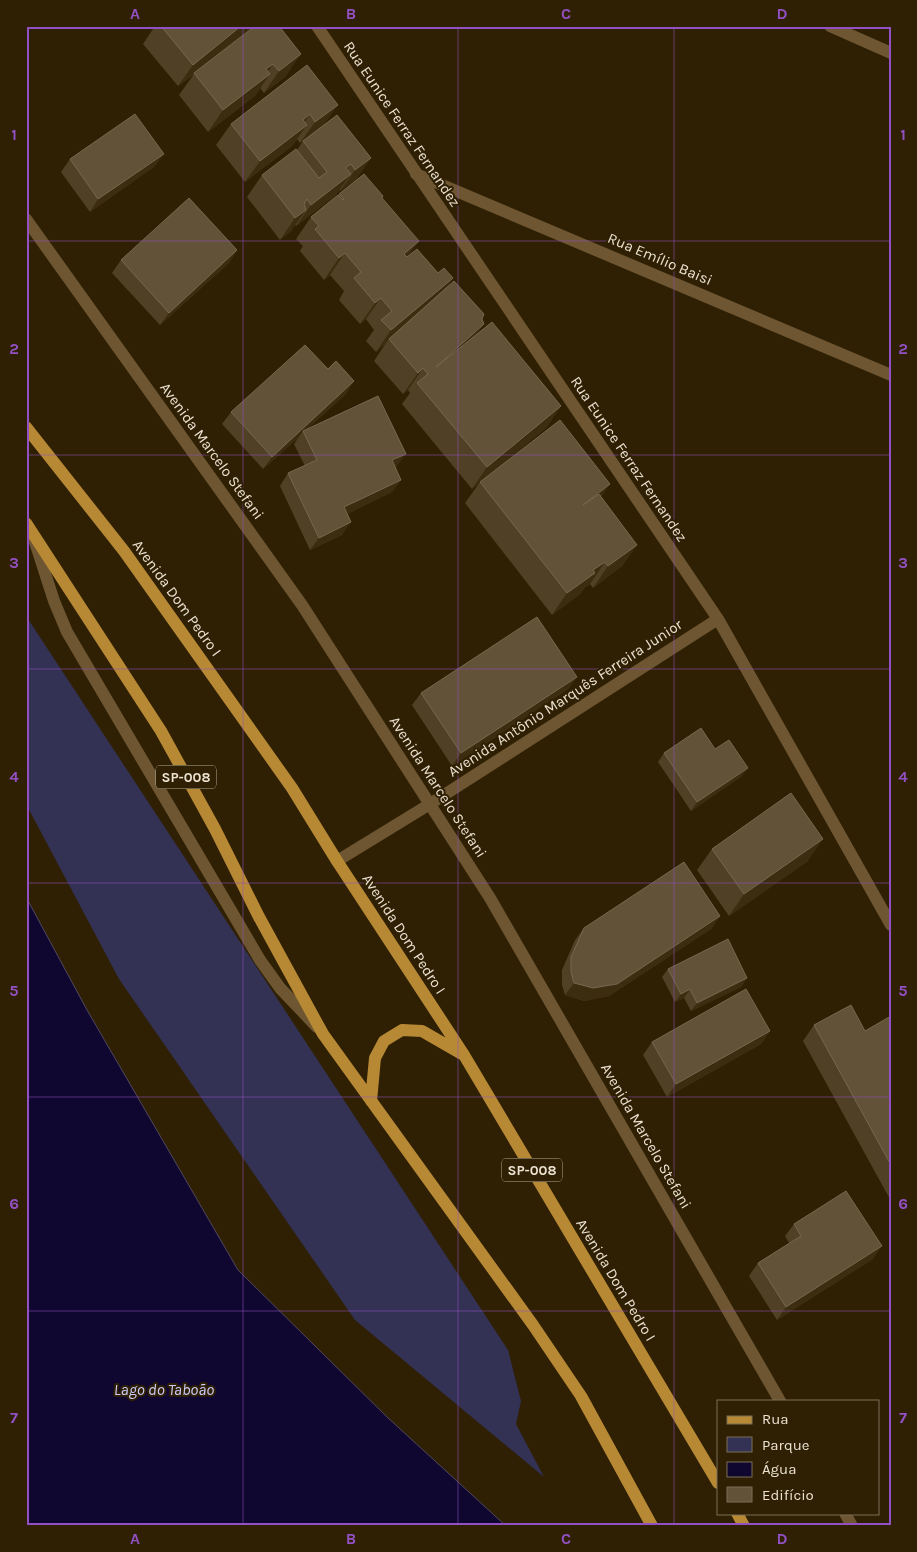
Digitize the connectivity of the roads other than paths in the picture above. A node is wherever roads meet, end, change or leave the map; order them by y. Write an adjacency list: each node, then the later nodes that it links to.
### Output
1 (317, 26): 4 (street, Rua Eunice Ferraz Fernandez)
2 (830, 26): 3 (street)
3 (891, 52)
4 (416, 174): 6 (street, Rua Emílio Baisi); 9 (street, Rua Eunice Ferraz Fernandez)
5 (26, 219): 10 (street, Avenida Marcelo Stefani)
6 (891, 375)
7 (26, 427): 11 (main road, Avenida Dom Pedro I / SP-008)
8 (29, 526): 13 (main road, SP-008); 13 (street)
9 (718, 619): 10 (street, Avenida Antônio Marquês Ferreira Junior); 12 (street, Rua Eunice Ferraz Fernandez)
10 (430, 804): 11 (street, Avenida Antônio Marquês Ferreira Junior); 16 (street, Avenida Marcelo Stefani)
11 (337, 861): 14 (main road, Avenida Dom Pedro I / SP-008)
12 (891, 925)
13 (323, 1034): 15 (main road, SP-008)
14 (464, 1055): 15 (main road); 17 (main road, Avenida Dom Pedro I / SP-008)
15 (371, 1101): 20 (main road, SP-008)
16 (779, 1400)
17 (717, 1481)
18 (738, 1514): 21 (main road)
19 (846, 1514): 22 (street)
20 (652, 1526)
21 (744, 1526)
22 (852, 1526)

